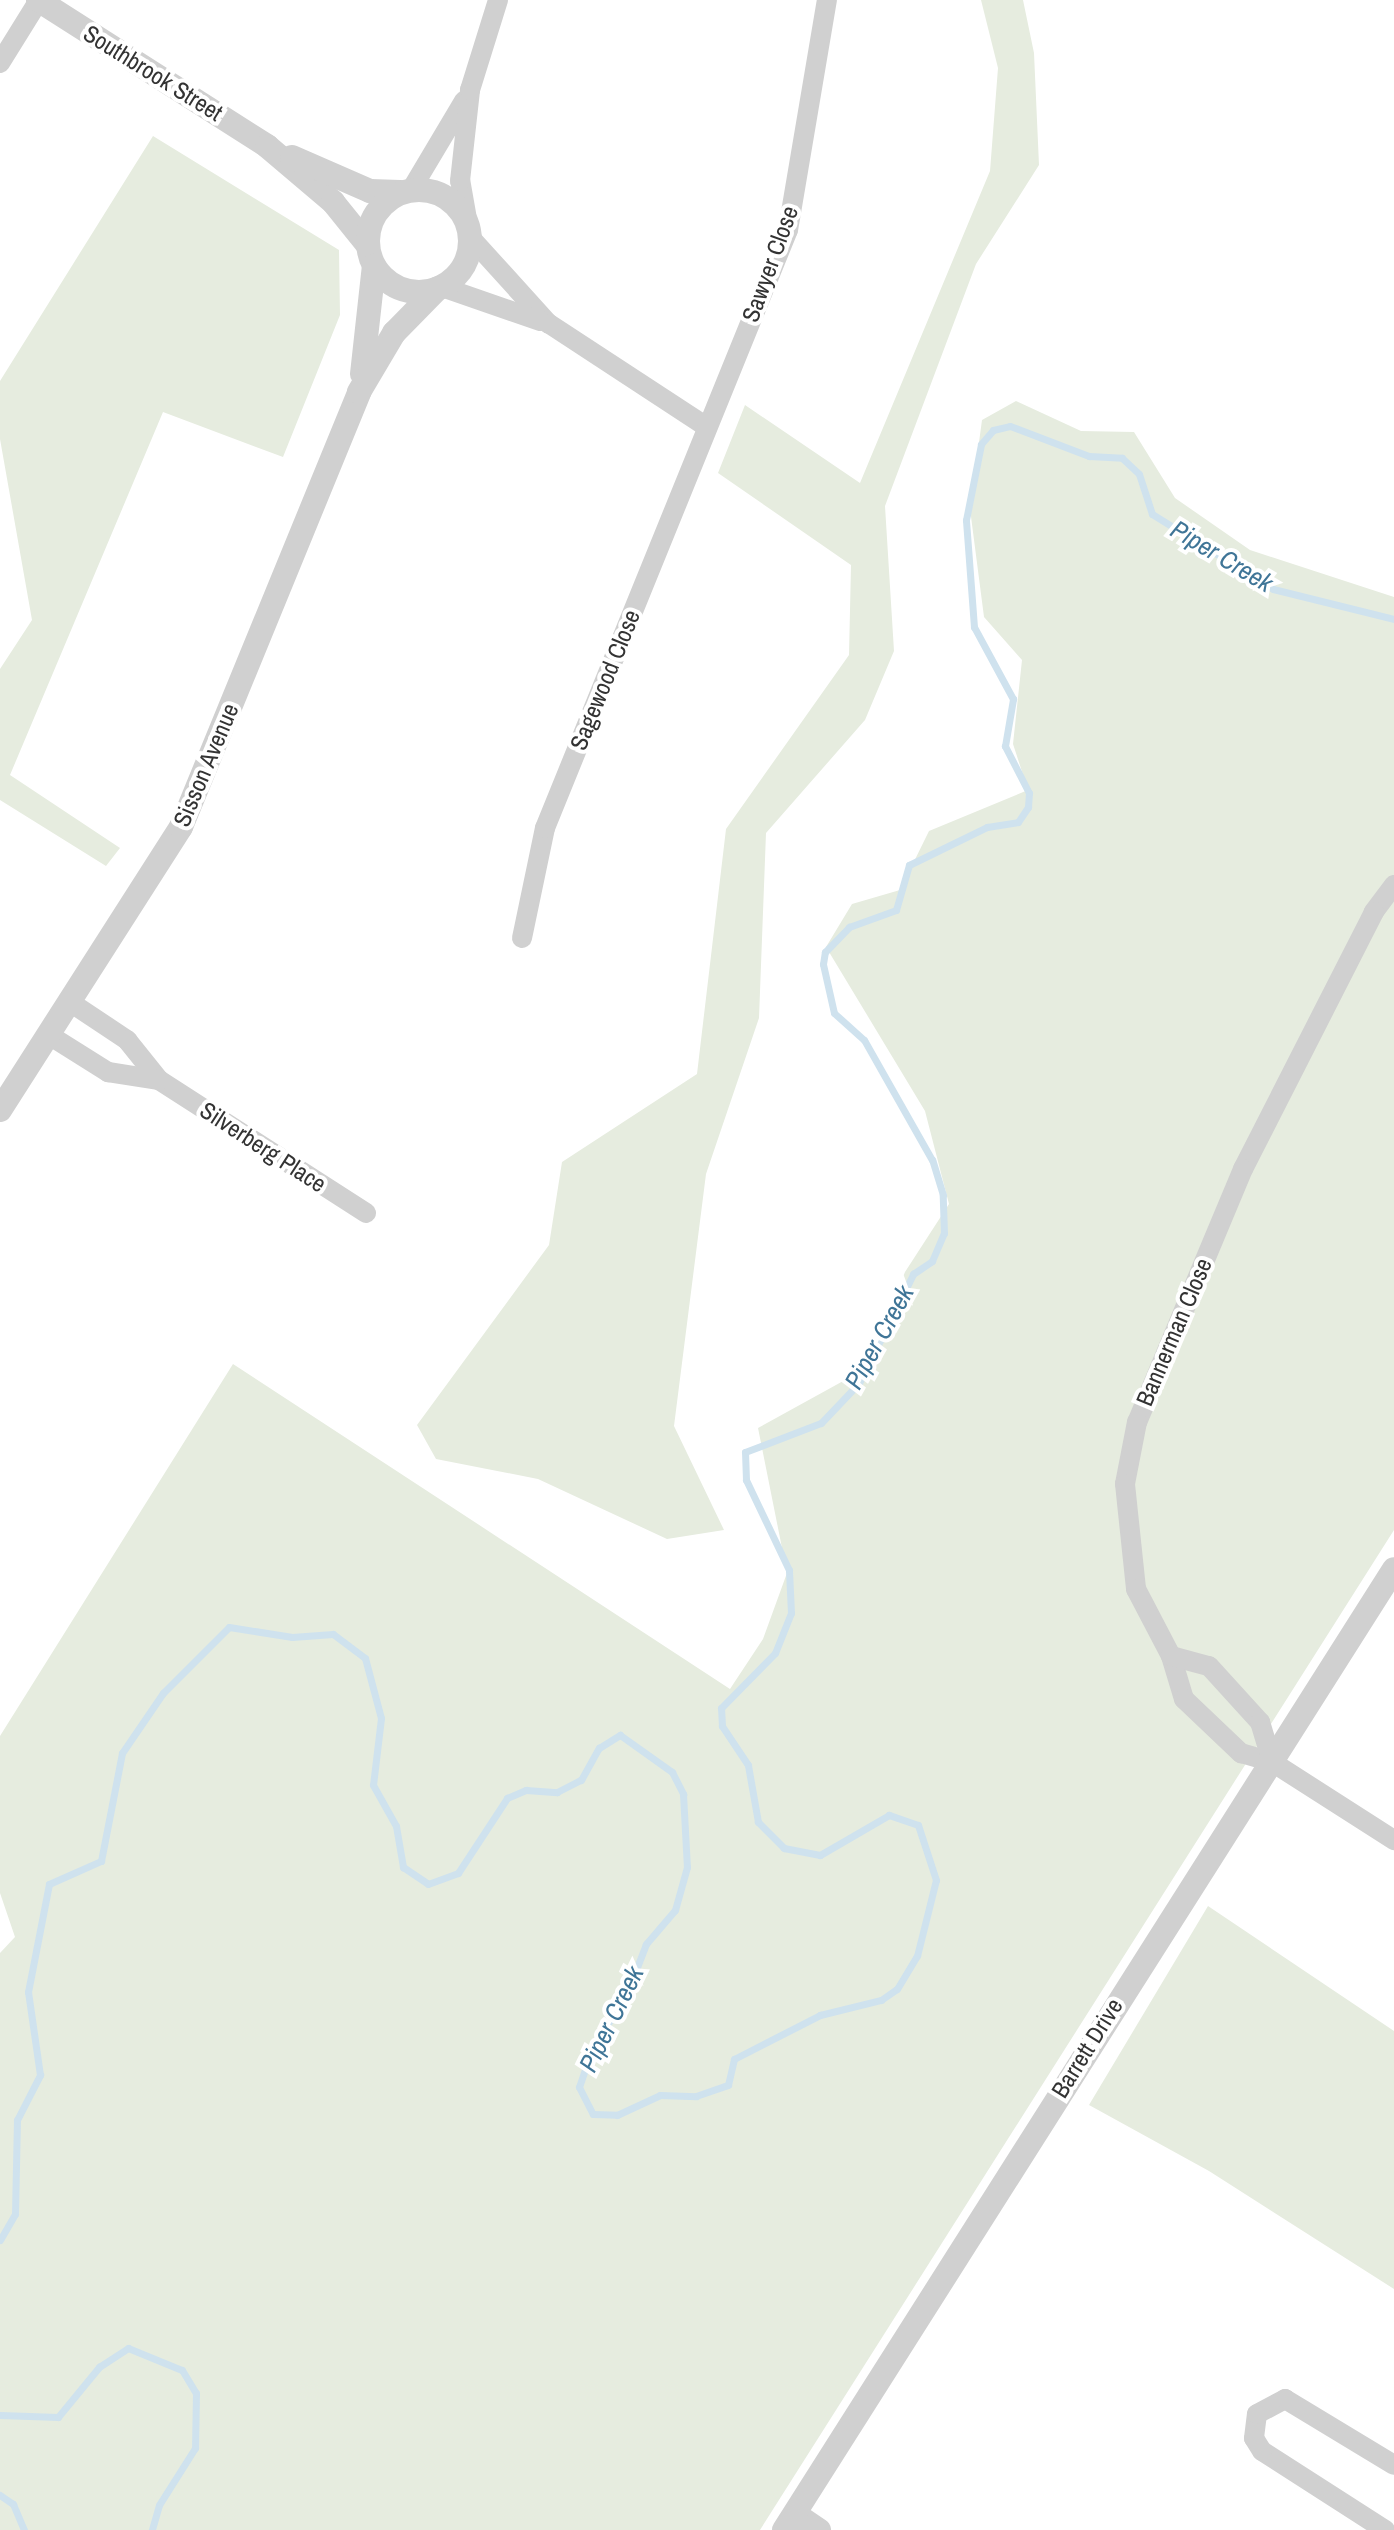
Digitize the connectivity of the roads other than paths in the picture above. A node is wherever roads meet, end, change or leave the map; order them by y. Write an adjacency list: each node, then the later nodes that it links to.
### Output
1 (39, 0): 4 (street); 6 (street, Southbrook Street)
2 (498, 0): 5 (street)
3 (827, 0): 13 (street, Sawyer Close)
4 (0, 63)
5 (470, 90): 7 (street); 8 (street)
6 (267, 146): 7 (street, Southbrook Street); 9 (street, Southbrook Street)
7 (405, 191): 8 (street); 9 (street)
8 (468, 227): 10 (street); 11 (street)
9 (370, 255): 10 (street); 12 (street, Sisson Avenue)
10 (440, 287): 11 (street); 12 (street, Sisson Avenue)
11 (548, 323): 13 (street)
12 (359, 392): 16 (street, Sisson Avenue)
13 (707, 427): 15 (street, Sagewood Close)
14 (1394, 885): 22 (street, Bannerman Close)
15 (522, 938)
16 (70, 1002): 17 (street, Sisson Avenue); 18 (street, Silverberg Place)
17 (49, 1035): 18 (street, Silverberg Place); 19 (street, Sisson Avenue)
18 (159, 1080): 20 (street, Silverberg Place)
19 (0, 1110)
20 (366, 1213)
21 (1394, 1569): 23 (street, Barrett Drive)
22 (1171, 1656): 23 (street, Bannerman Close); 23 (street)
23 (1272, 1762): 24 (street, Bannerman Close); 26 (street, Barrett Drive)
24 (1394, 1840)
25 (1394, 2465): 27 (street)
26 (790, 2522): 28 (street)
27 (1372, 2527)
28 (819, 2530)

